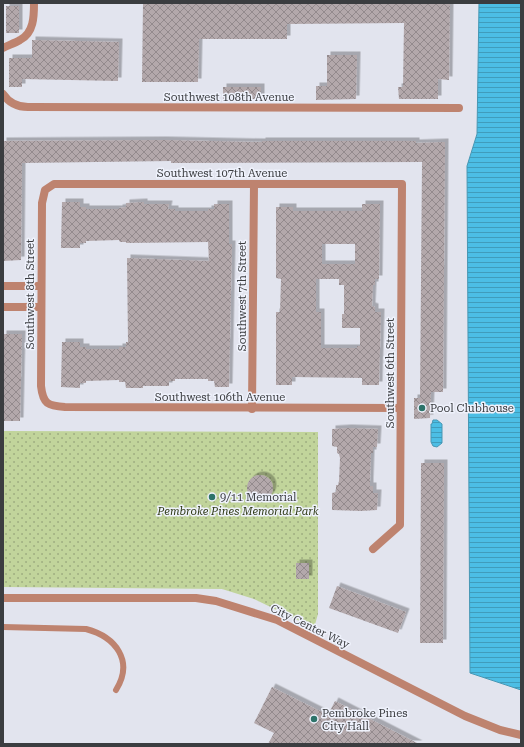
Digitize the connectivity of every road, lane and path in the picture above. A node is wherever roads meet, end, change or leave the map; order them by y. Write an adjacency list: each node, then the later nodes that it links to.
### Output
1 (34, 3): 2 (street)
2 (3, 48)
3 (3, 94): 4 (street, Southwest 108th Avenue)
4 (459, 108)
5 (254, 184): 6 (street, Southwest 107th Avenue); 7 (street, Southwest 107th Avenue); 13 (street, Southwest 7th Street)
6 (402, 184): 14 (street, Southwest 6th Street)
7 (45, 190): 9 (street, Southwest 8th Street)
8 (3, 286): 9 (street)
9 (41, 286): 11 (street, Southwest 8th Street)
10 (3, 307): 11 (street)
11 (41, 307): 12 (street, Southwest 8th Street)
12 (43, 399): 13 (street, Southwest 106th Avenue)
13 (252, 408): 14 (street, Southwest 106th Avenue)
14 (400, 408): 15 (street, Southwest 6th Street)
15 (373, 549)
16 (3, 598): 19 (street, City Center Way)
17 (3, 627): 18 (lane)
18 (116, 690)
19 (521, 735)

